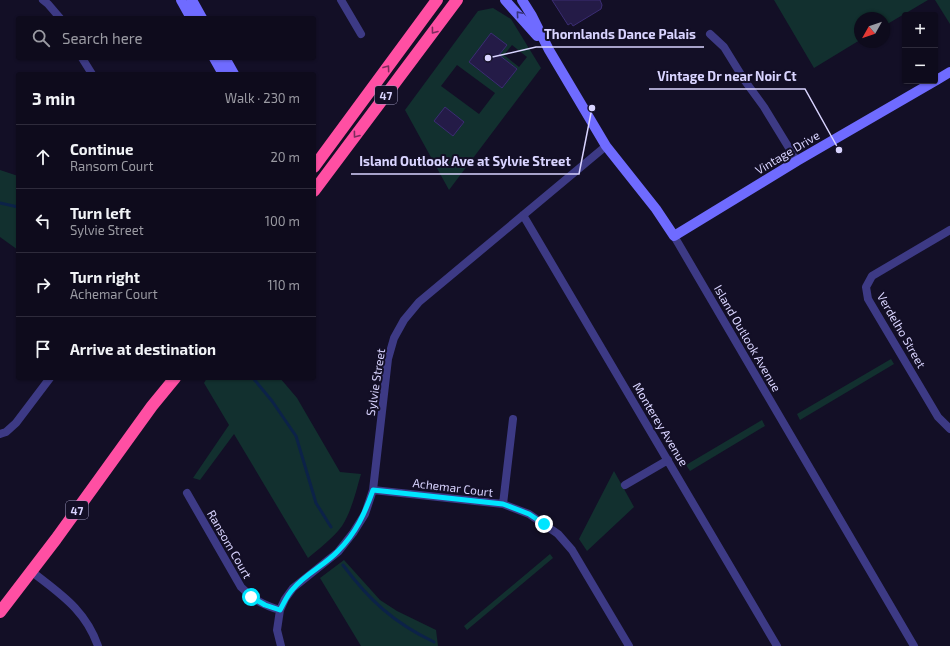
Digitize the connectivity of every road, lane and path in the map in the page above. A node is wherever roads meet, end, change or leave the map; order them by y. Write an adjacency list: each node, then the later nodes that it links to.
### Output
1 (43, 0): 9 (street)
2 (181, 0): 10 (street)
3 (192, 0): 11 (street)
4 (341, 0): 12 (street)
5 (437, 0): 25 (highway, 47, one-way to 5)
6 (457, 0): 29 (highway, 47, one-way to 29)
7 (505, 0): 14 (street, Island Outlook Avenue, one-way to 7)
8 (522, 0): 14 (street, Island Outlook Avenue)
9 (58, 16)
10 (190, 16)
11 (201, 16)
12 (361, 34)
13 (710, 34): 27 (street)
14 (548, 50): 24 (street, Island Outlook Avenue)
15 (83, 60): 18 (street)
16 (215, 60): 19 (street)
17 (226, 60): 20 (street)
18 (91, 72)
19 (222, 72)
20 (233, 72)
21 (950, 72): 22 (street, Vintage Drive)
22 (938, 79)
23 (930, 84): 27 (street, Vintage Drive)
24 (606, 146): 30 (street, Sylvie Street); 32 (street, Island Outlook Avenue)
25 (326, 151): 26 (street); 28 (highway, 47)
26 (316, 156)
27 (797, 161): 32 (street, Vintage Drive)
28 (316, 164)
29 (316, 188)
30 (523, 215): 40 (street, Monterey Avenue); 42 (street, Sylvie Street)
31 (950, 230): 38 (street, Verdelho Street)
32 (674, 236): 52 (street, Island Outlook Avenue)
33 (48, 380): 39 (street)
34 (167, 380): 36 (highway, 47)
35 (173, 380): 36 (highway, 47)
36 (152, 406): 45 (highway, 47)
37 (513, 419): 44 (street)
38 (950, 429)
39 (0, 434)
40 (668, 460): 41 (street); 51 (street, Monterey Avenue)
41 (625, 485)
42 (373, 490): 44 (street, Achemar Court); 46 (street, Sylvie Street)
43 (187, 493): 46 (street, Ransom Court)
44 (503, 504): 50 (street, Achemar Court)
45 (31, 571): 47 (highway, 47); 48 (street)
46 (280, 610): 49 (street)
47 (0, 612)
48 (98, 646)
49 (281, 646)
50 (629, 646)
51 (777, 646)
52 (914, 646)

